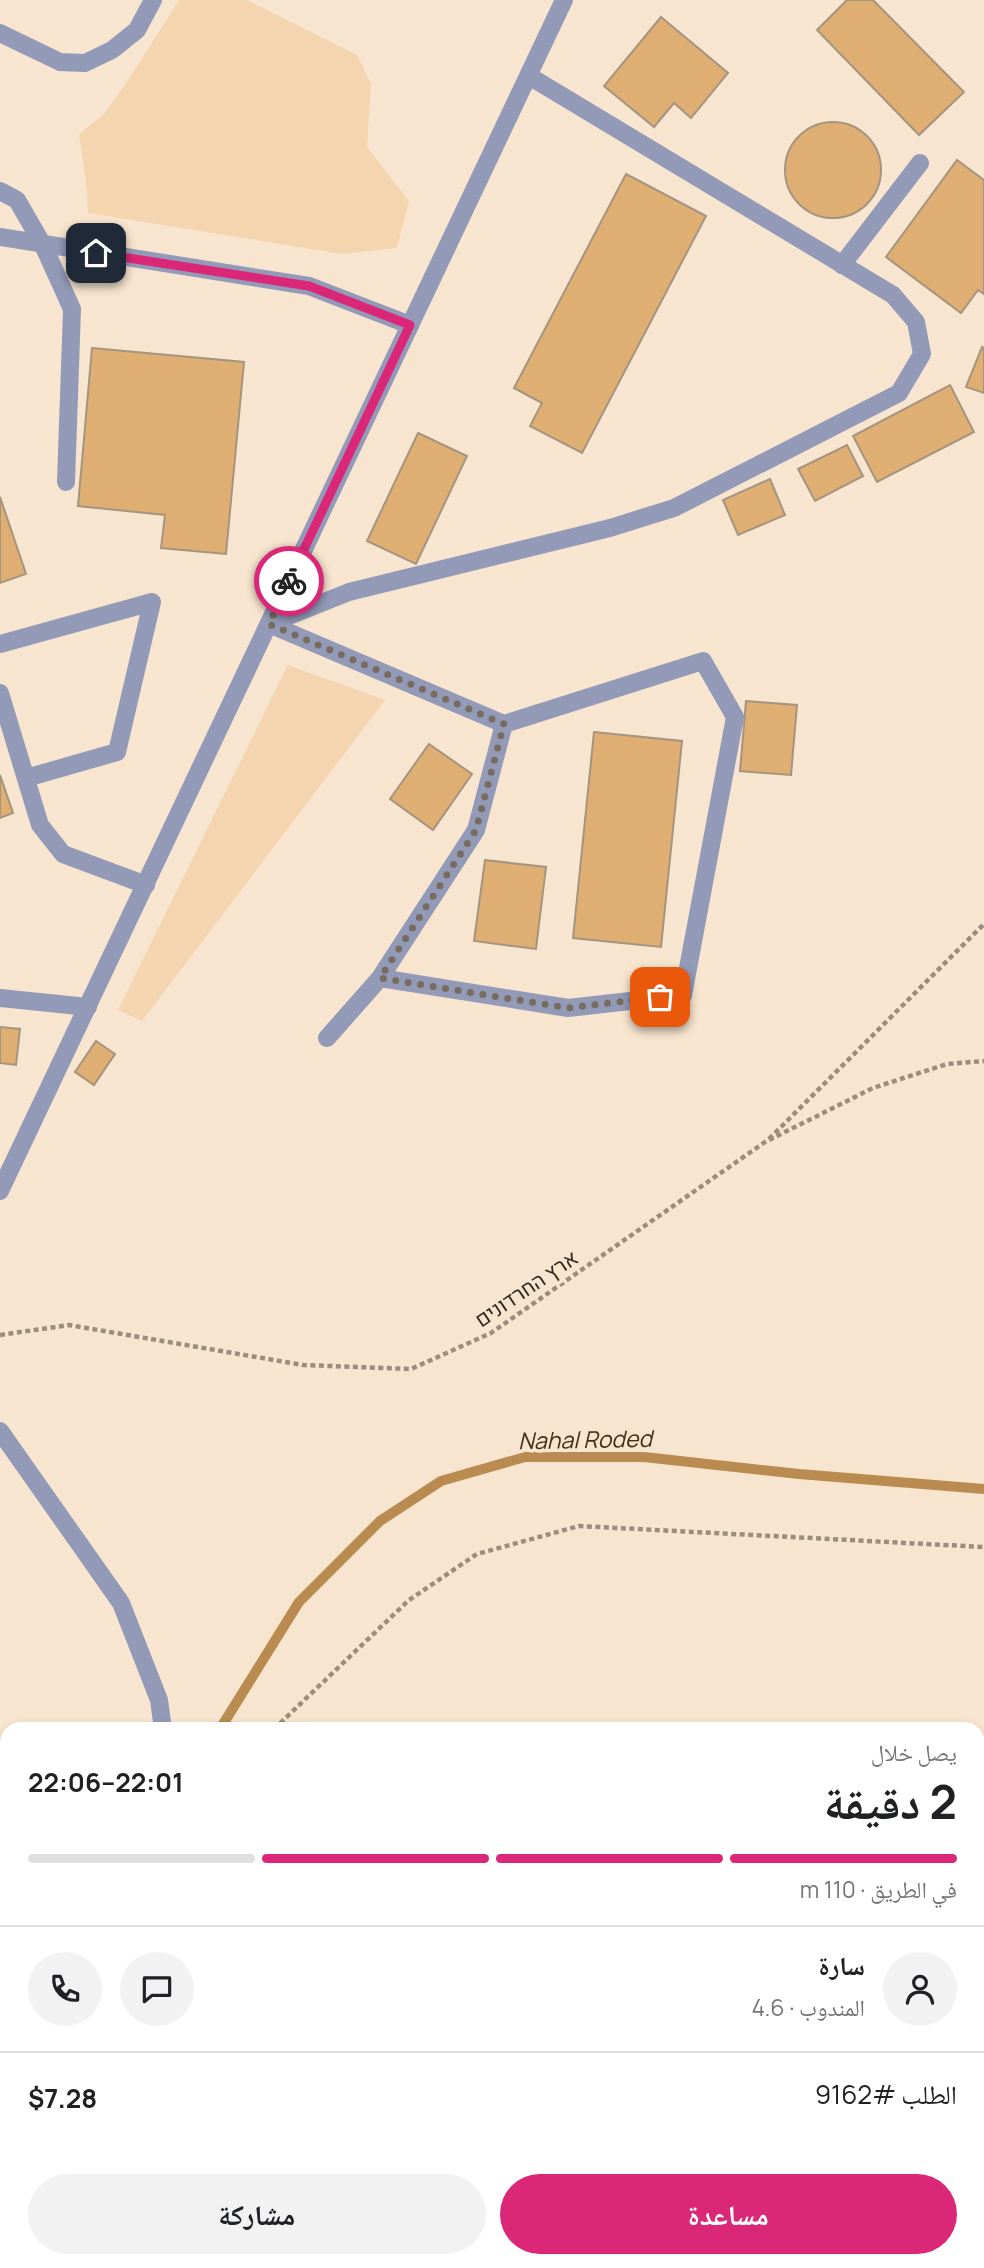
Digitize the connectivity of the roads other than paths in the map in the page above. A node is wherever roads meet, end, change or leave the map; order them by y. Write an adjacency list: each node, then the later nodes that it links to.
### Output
1 (153, 0): 3 (street)
2 (564, 0): 4 (street)
3 (0, 33)
4 (528, 76): 9 (street); 10 (street)
5 (920, 163): 9 (street)
6 (0, 191): 8 (street)
7 (0, 237): 8 (street)
8 (43, 245): 10 (street); 11 (street)
9 (842, 265): 12 (street)
10 (410, 325): 12 (street)
11 (66, 482)
12 (269, 624): 15 (street); 17 (street)
13 (0, 644): 16 (street)
14 (0, 694): 16 (street)
15 (504, 724): 18 (street); 18 (street)
16 (26, 778): 17 (street)
17 (146, 885): 20 (street)
18 (380, 978): 21 (street)
19 (0, 998): 20 (street)
20 (88, 1007): 22 (street)
21 (327, 1038)
22 (0, 1191)
23 (0, 1432): 24 (street)
24 (162, 1722)

